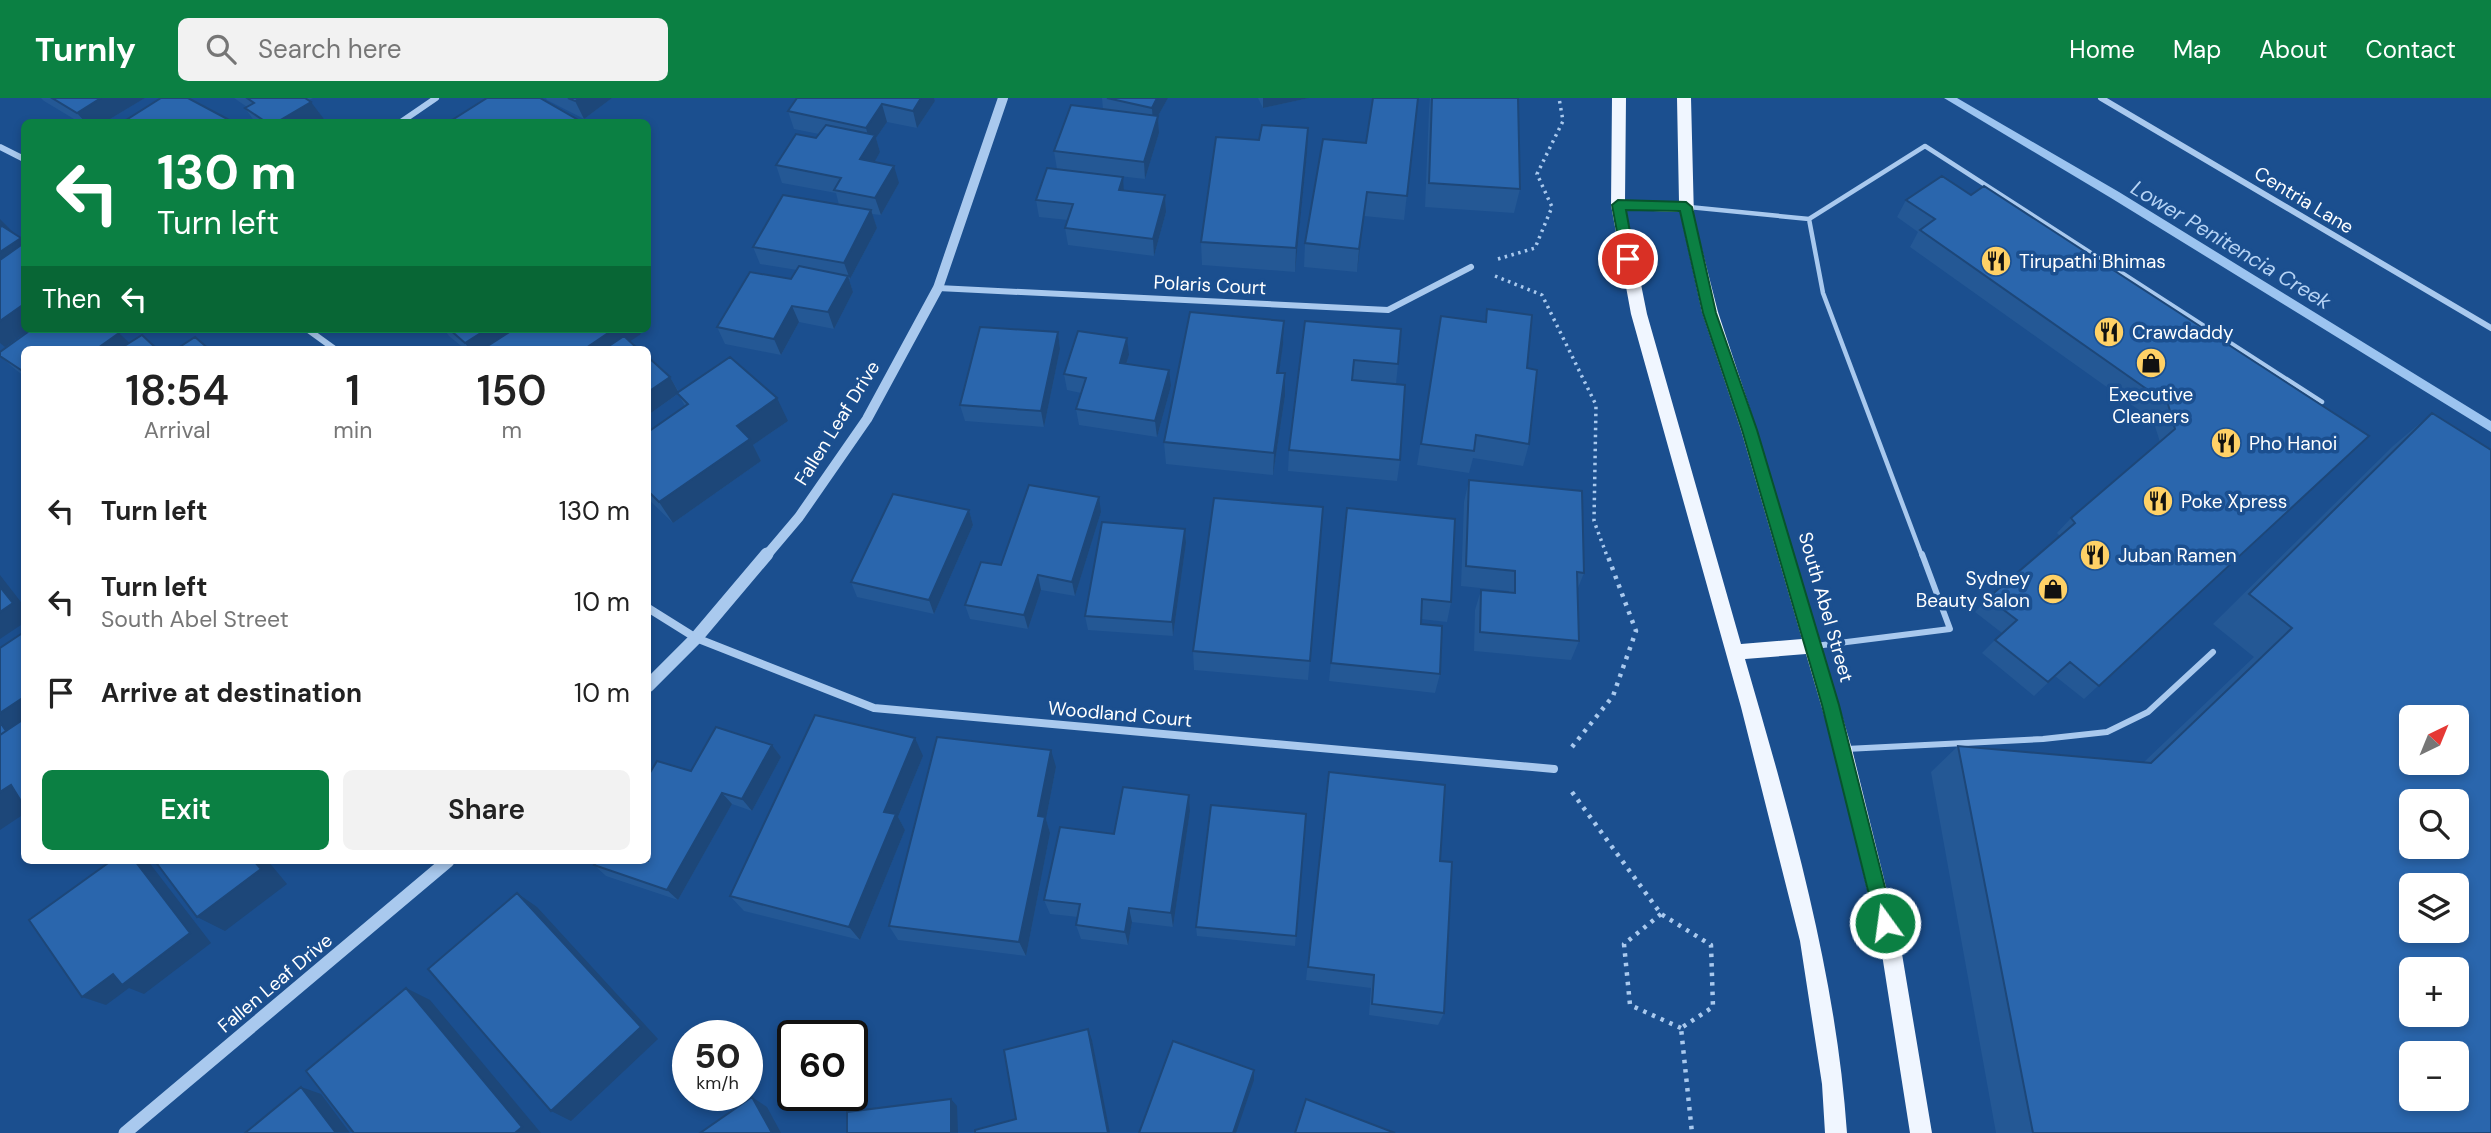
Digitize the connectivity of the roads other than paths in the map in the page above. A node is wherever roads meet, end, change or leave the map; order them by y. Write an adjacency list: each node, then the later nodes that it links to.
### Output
1 (436, 98): 6 (street)
2 (1003, 98): 13 (street, Fallen Leaf Drive)
3 (1619, 98): 9 (main road)
4 (1685, 98): 10 (main road, South Abel Street)
5 (2101, 98): 14 (street, Centria Lane)
6 (405, 119)
7 (0, 147): 8 (street)
8 (21, 158)
9 (1618, 205): 10 (main road); 21 (main road)
10 (1686, 207): 11 (lane); 20 (main road, South Abel Street)
11 (1809, 219): 17 (lane); 20 (lane)
12 (1471, 267): 13 (street, Polaris Court)
13 (938, 288): 19 (street, Fallen Leaf Drive)
14 (2491, 328)
15 (313, 333): 16 (street)
16 (330, 346)
17 (2322, 402)
18 (651, 610): 19 (street, Woodland Court)
19 (696, 638): 23 (street, Fallen Leaf Drive); 25 (street, Woodland Court)
20 (1814, 646): 21 (main road); 24 (main road, South Abel Street)
21 (1734, 652): 28 (main road)
22 (2213, 652): 24 (lane)
23 (651, 682)
24 (1843, 750): 29 (main road, South Abel Street)
25 (1554, 769)
26 (444, 864): 27 (street, Fallen Leaf Drive)
27 (125, 1133)
28 (1836, 1133)
29 (1921, 1133)

